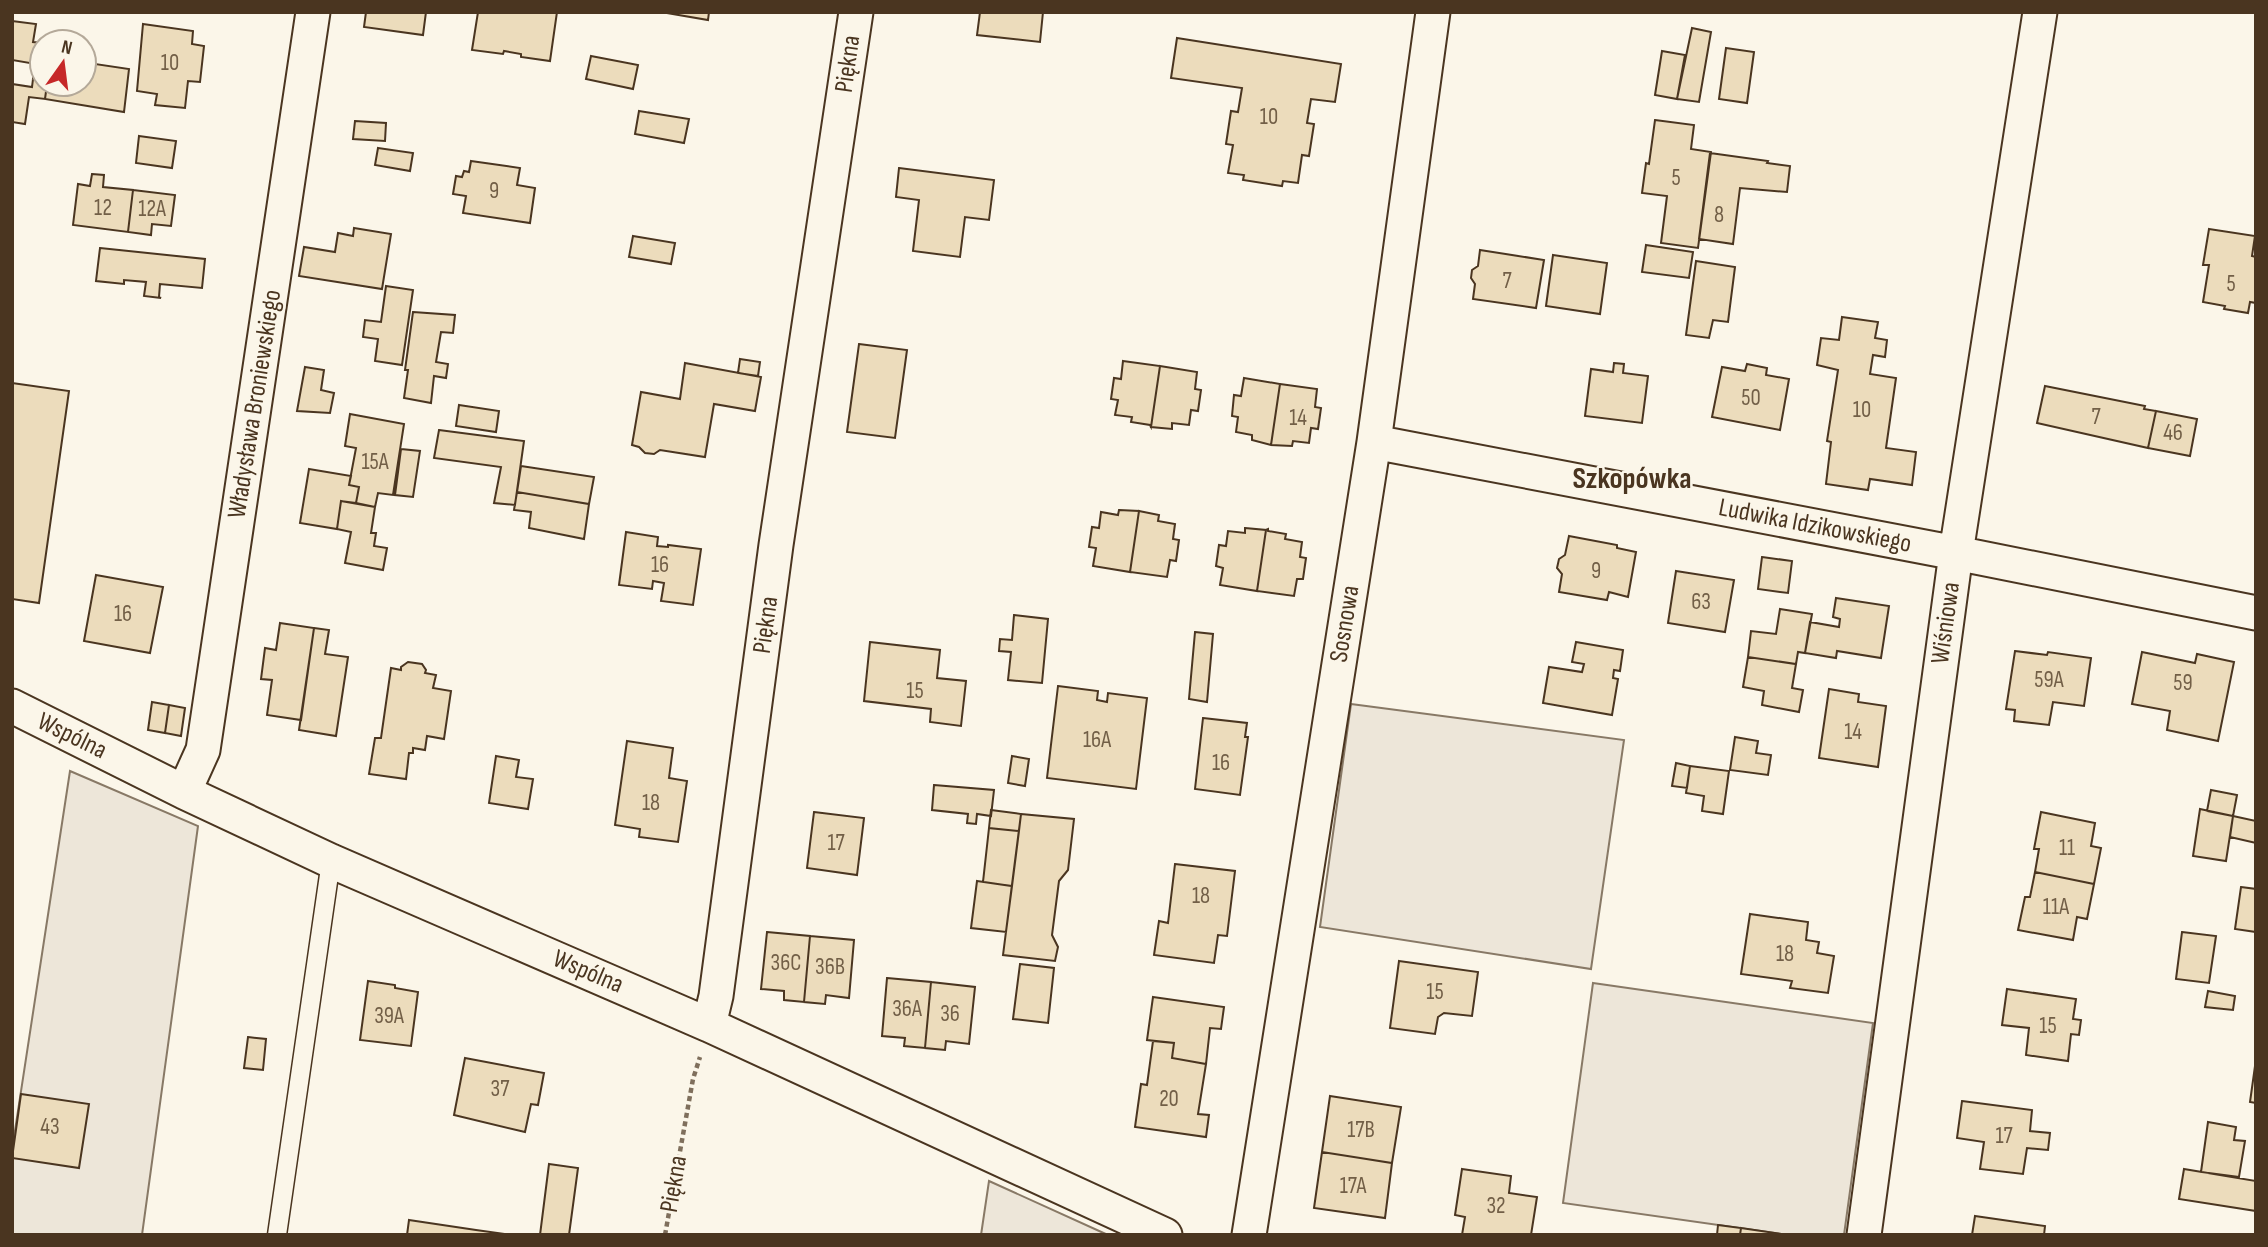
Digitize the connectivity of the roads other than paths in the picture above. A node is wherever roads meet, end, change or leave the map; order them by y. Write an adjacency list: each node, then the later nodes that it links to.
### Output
1 (313, 12): 9 (street, Władysława Broniewskiego)
2 (856, 12): 11 (street, Piękna)
3 (1433, 12): 5 (street, Sosnowa)
4 (2040, 12): 6 (street, Wiśniowa)
5 (1374, 442): 6 (street, Ludwika Idzikowskiego); 14 (street, Sosnowa)
6 (1956, 552): 7 (street, Ludwika Idzikowskiego); 15 (street, Wiśniowa)
7 (2256, 613)
8 (12, 706): 9 (street, Wspólna)
9 (184, 792): 10 (street, Wspólna)
10 (331, 861): 11 (street, Wspólna); 12 (lane)
11 (709, 1025): 13 (street, Wspólna)
12 (277, 1235)
13 (1165, 1235)
14 (1249, 1235)
15 (1864, 1235)

